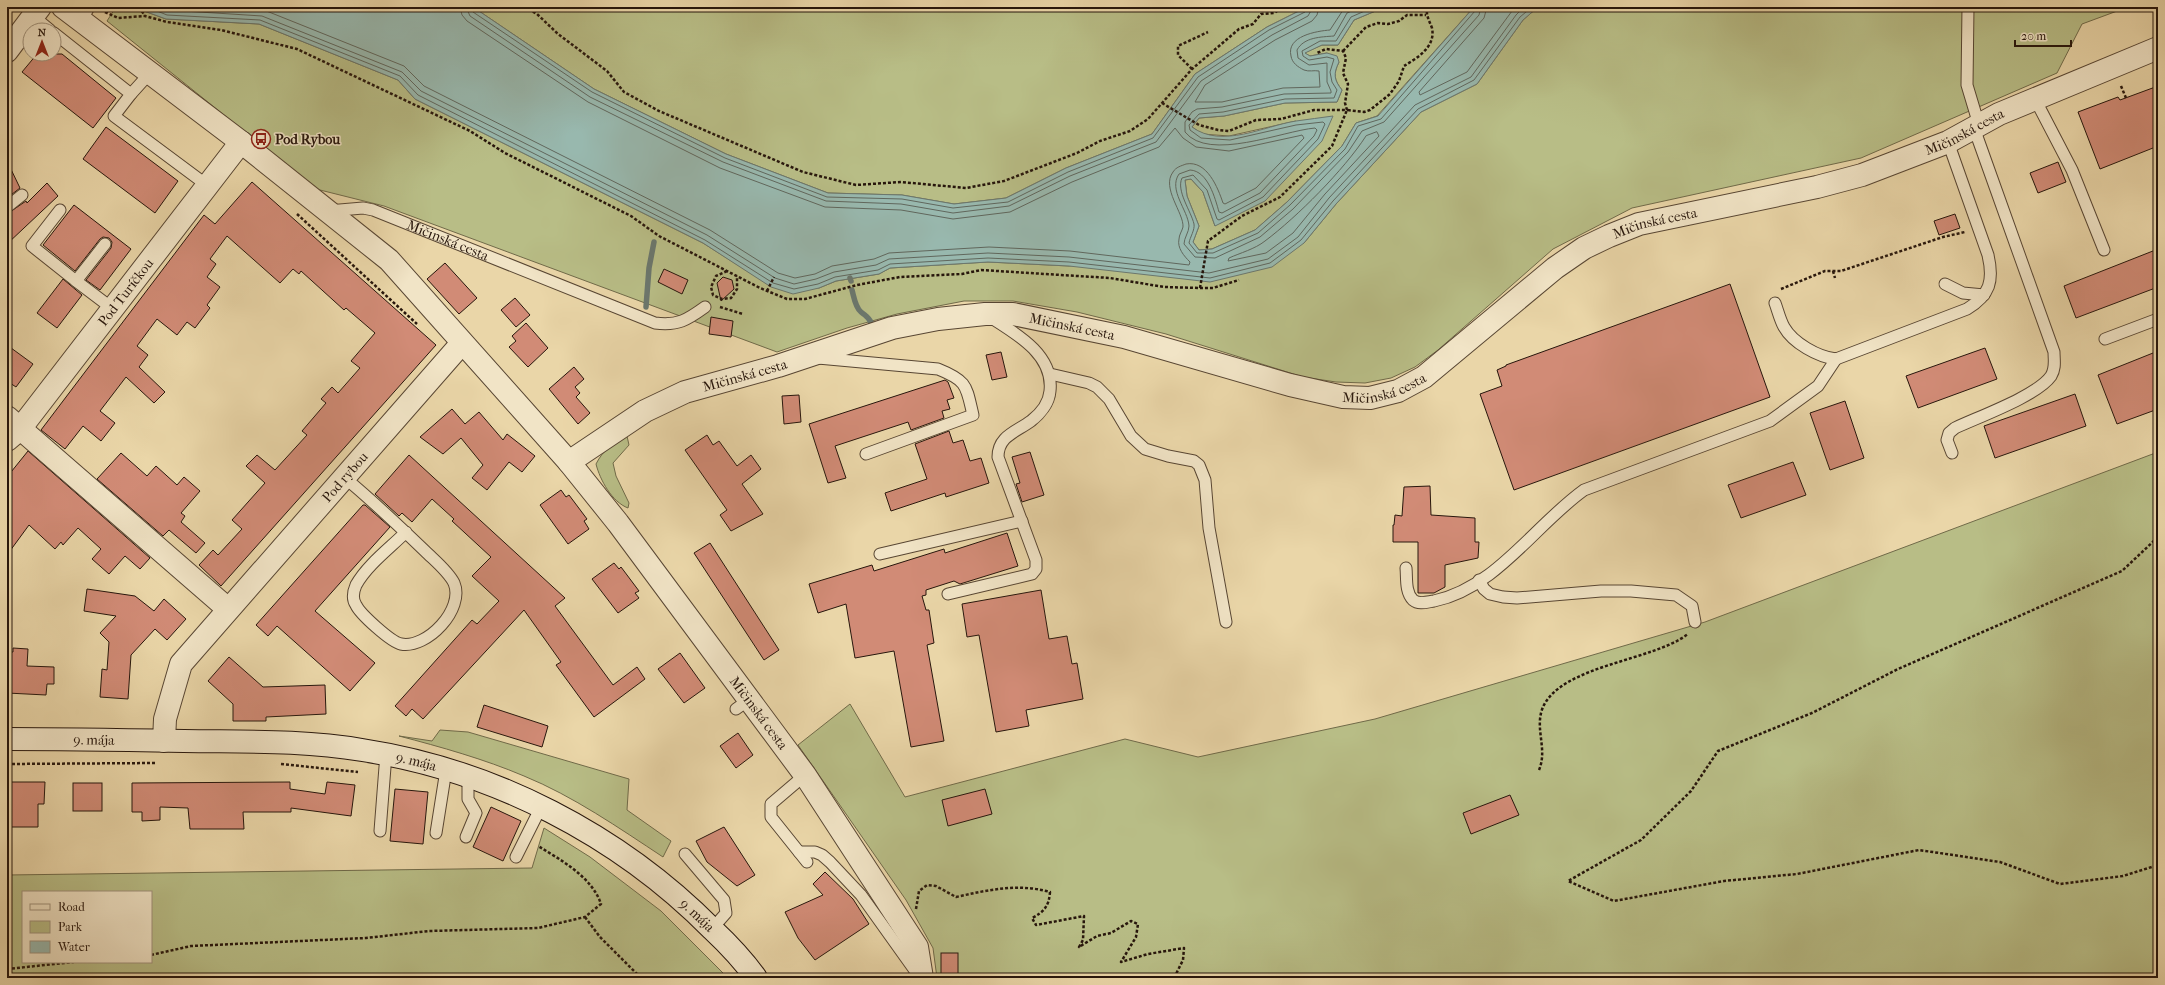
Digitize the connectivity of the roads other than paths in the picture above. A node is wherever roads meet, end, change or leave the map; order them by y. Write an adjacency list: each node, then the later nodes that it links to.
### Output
1 (63, 7): 4 (street, Mičinská cesta)
2 (1968, 7): 12 (lane)
3 (36, 12): 5 (lane); 8 (street)
4 (85, 14): 9 (street, Mičinská cesta)
5 (44, 22)
6 (62, 40): 10 (lane)
7 (2158, 48): 11 (street, Mičinská cesta)
8 (7, 51)
9 (150, 73): 10 (lane); 13 (street, Mičinská cesta)
10 (131, 94): 15 (lane)
11 (2035, 100): 12 (street, Mičinská cesta); 21 (lane)
12 (1977, 126): 14 (street, Mičinská cesta); 37 (lane)
13 (241, 142): 15 (street, Pod Turíčkou); 19 (street, Mičinská cesta)
14 (1948, 142): 24 (lane); 28 (street, Mičinská cesta)
15 (208, 186): 27 (street, Pod Turíčkou)
16 (22, 195): 17 (lane)
17 (7, 206)
18 (60, 210): 22 (lane)
19 (327, 211): 26 (lane, Mičinská cesta); 31 (street, Mičinská cesta)
20 (105, 244): 22 (lane)
21 (2104, 250)
22 (76, 281): 27 (lane)
23 (1945, 284): 24 (lane)
24 (1984, 296): 33 (lane)
25 (1775, 304): 33 (lane)
26 (705, 307)
27 (113, 309): 35 (street, Pod Turíčkou)
28 (985, 314): 32 (street, Mičinská cesta); 34 (lane)
29 (2158, 319): 30 (lane)
30 (2105, 339)
31 (462, 343): 38 (street, Mičinská cesta); 39 (street, Pod rybou)
32 (806, 357): 36 (lane); 38 (street, Mičinská cesta)
33 (1836, 359): 44 (lane)
34 (1050, 374): 40 (lane); 47 (lane)
35 (12, 429): 46 (street)
36 (866, 454)
37 (1952, 454)
38 (569, 462): 53 (street, Mičinská cesta)
39 (345, 478): 41 (lane); 46 (street, Pod rybou)
40 (1022, 521): 42 (lane); 45 (lane)
41 (406, 532): 41 (lane)
42 (880, 554)
43 (1406, 568): 44 (lane)
44 (1479, 580): 48 (lane)
45 (948, 594)
46 (228, 609): 50 (street, Pod rybou)
47 (1226, 622)
48 (1695, 622)
49 (7, 739): 50 (street, 9. mája)
50 (164, 741): 51 (street, 9. mája)
51 (385, 764): 52 (street, 9. mája); 56 (lane)
52 (446, 770): 54 (street, 9. mája); 57 (lane)
53 (805, 775): 59 (lane); 65 (street, Mičinská cesta)
54 (468, 777): 55 (street, 9. mája); 58 (lane)
55 (541, 807): 61 (lane); 63 (street, 9. mája)
56 (380, 831)
57 (436, 833)
58 (466, 837)
59 (799, 852): 62 (lane); 65 (lane)
60 (685, 854): 63 (lane)
61 (516, 857)
62 (807, 862)
63 (712, 929): 64 (street, 9. mája)
64 (756, 978)
65 (921, 978)

